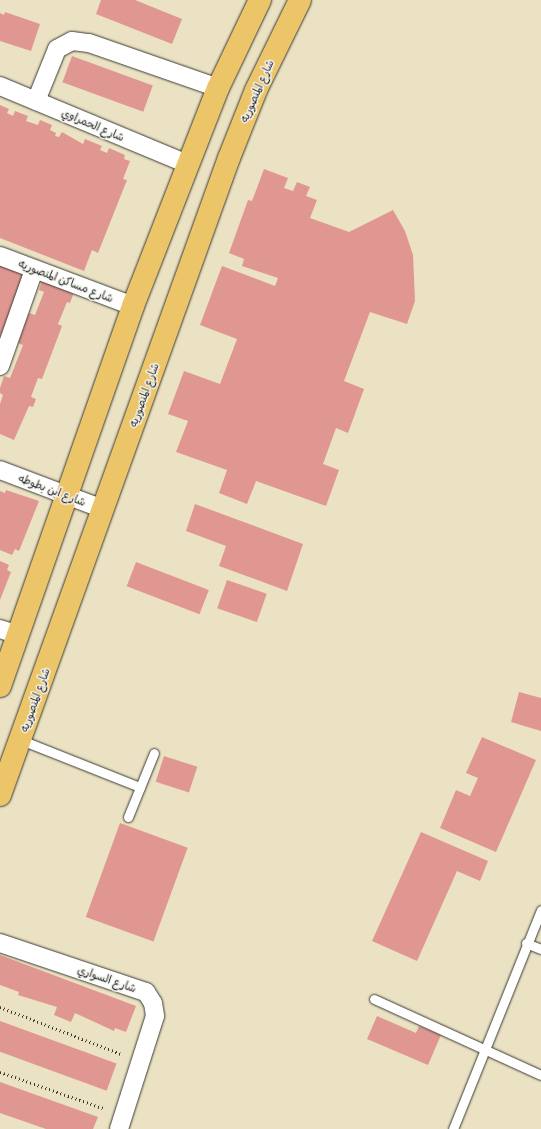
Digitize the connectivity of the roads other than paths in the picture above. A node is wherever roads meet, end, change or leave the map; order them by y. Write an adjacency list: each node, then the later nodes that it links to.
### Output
1 (260, 0): 4 (main road)
2 (300, 0): 13 (main road, شارع المنصوريه)
3 (0, 86): 5 (street, شارع الحمراوي)
4 (218, 88): 5 (street); 6 (main road)
5 (36, 101): 6 (street, شارع الحمراوي)
6 (187, 164): 9 (main road)
7 (0, 256): 8 (street, شارع مساكن المنصوريه)
8 (34, 270): 9 (street, شارع مساكن المنصوريه); 10 (street)
9 (133, 306): 12 (main road)
10 (0, 366)
11 (0, 470): 12 (street, شارع ابن بطوطه)
12 (68, 496): 13 (street, شارع ابن بطوطه); 14 (main road)
13 (103, 509): 16 (main road, شارع المنصوريه)
14 (9, 632): 15 (main road)
15 (0, 686)
16 (21, 740): 18 (lane); 19 (main road, شارع المنصوريه)
17 (154, 753): 18 (lane)
18 (140, 787): 20 (lane)
19 (0, 794)
20 (128, 817)
21 (541, 910): 22 (lane)
22 (538, 923): 23 (lane)
23 (526, 943): 25 (lane); 27 (lane)
24 (0, 944): 29 (street, شارع السواري)
25 (541, 949)
26 (374, 999): 27 (lane)
27 (484, 1049): 28 (lane); 30 (lane)
28 (541, 1075)
29 (121, 1122)
30 (453, 1129)

